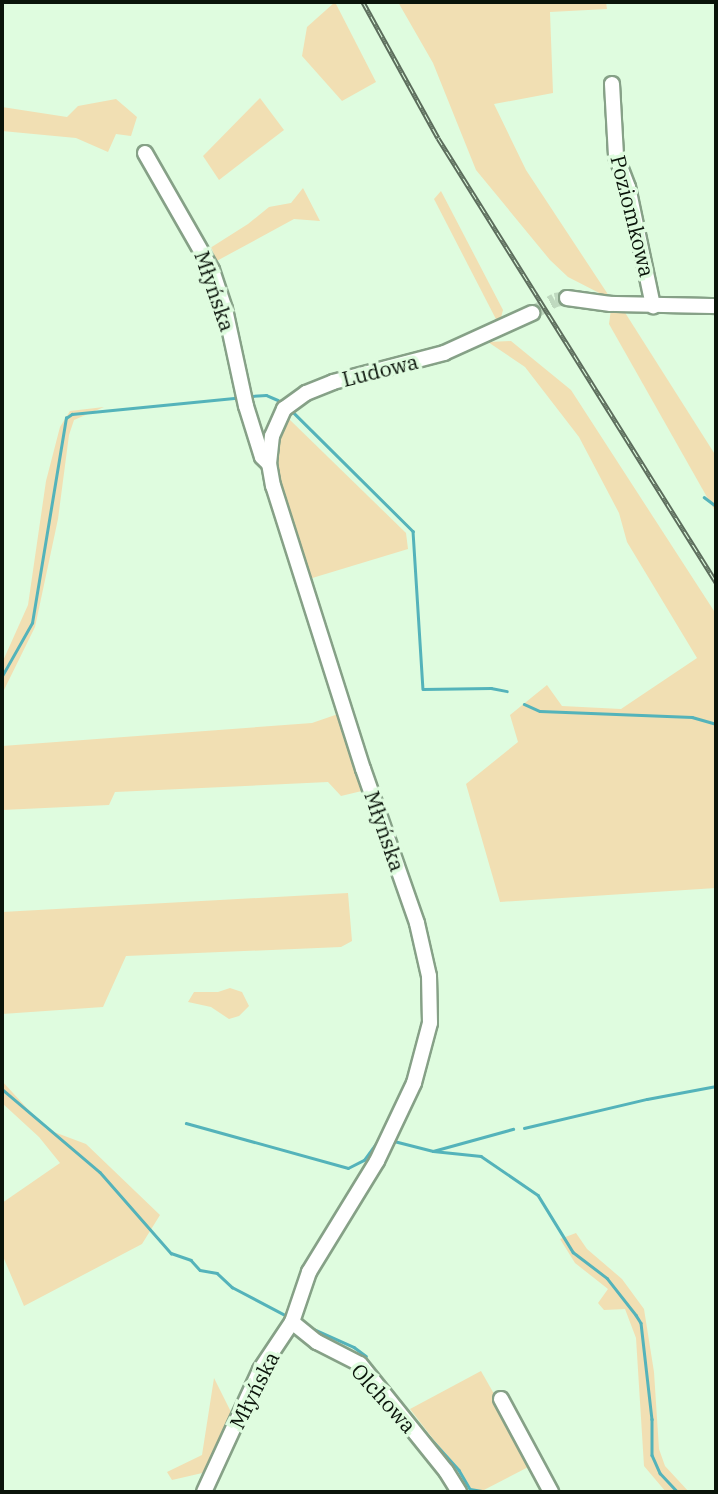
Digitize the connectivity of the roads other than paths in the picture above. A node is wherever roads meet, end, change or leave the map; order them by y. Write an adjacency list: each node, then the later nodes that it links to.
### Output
1 (612, 84): 4 (street, Poziomkowa)
2 (145, 153): 7 (street, Młyńska)
3 (567, 298): 4 (street)
4 (653, 306): 5 (street)
5 (716, 306)
6 (532, 313): 7 (street, Ludowa)
7 (269, 464): 8 (street, Młyńska)
8 (292, 1322): 10 (street, Młyńska); 11 (street, Olchowa)
9 (501, 1399): 12 (street)
10 (204, 1492)
11 (459, 1492)
12 (551, 1492)

